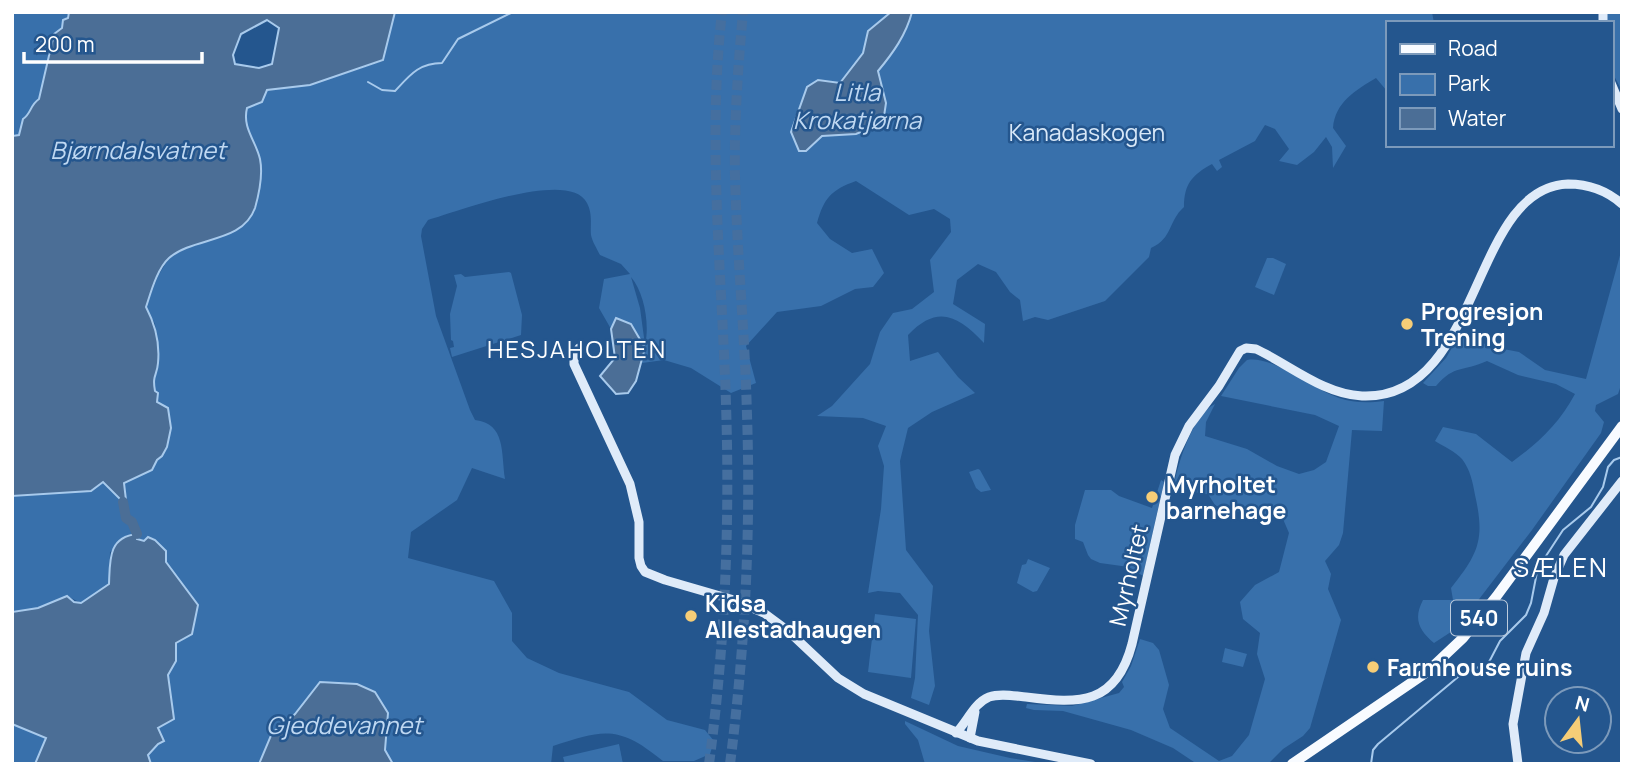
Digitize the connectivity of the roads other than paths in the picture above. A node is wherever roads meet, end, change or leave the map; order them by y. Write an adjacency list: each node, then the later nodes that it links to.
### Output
1 (1613, 88): 2 (main road)
2 (1622, 109)
3 (1622, 204): 7 (main road, Myrholtet)
4 (579, 348): 8 (main road)
5 (1622, 426): 11 (main road, 540)
6 (1622, 481): 12 (main road)
7 (976, 707): 8 (main road); 9 (main road)
8 (956, 733): 9 (main road)
9 (970, 738): 10 (main road)
10 (1091, 764)
11 (1292, 764)
12 (1518, 764)

